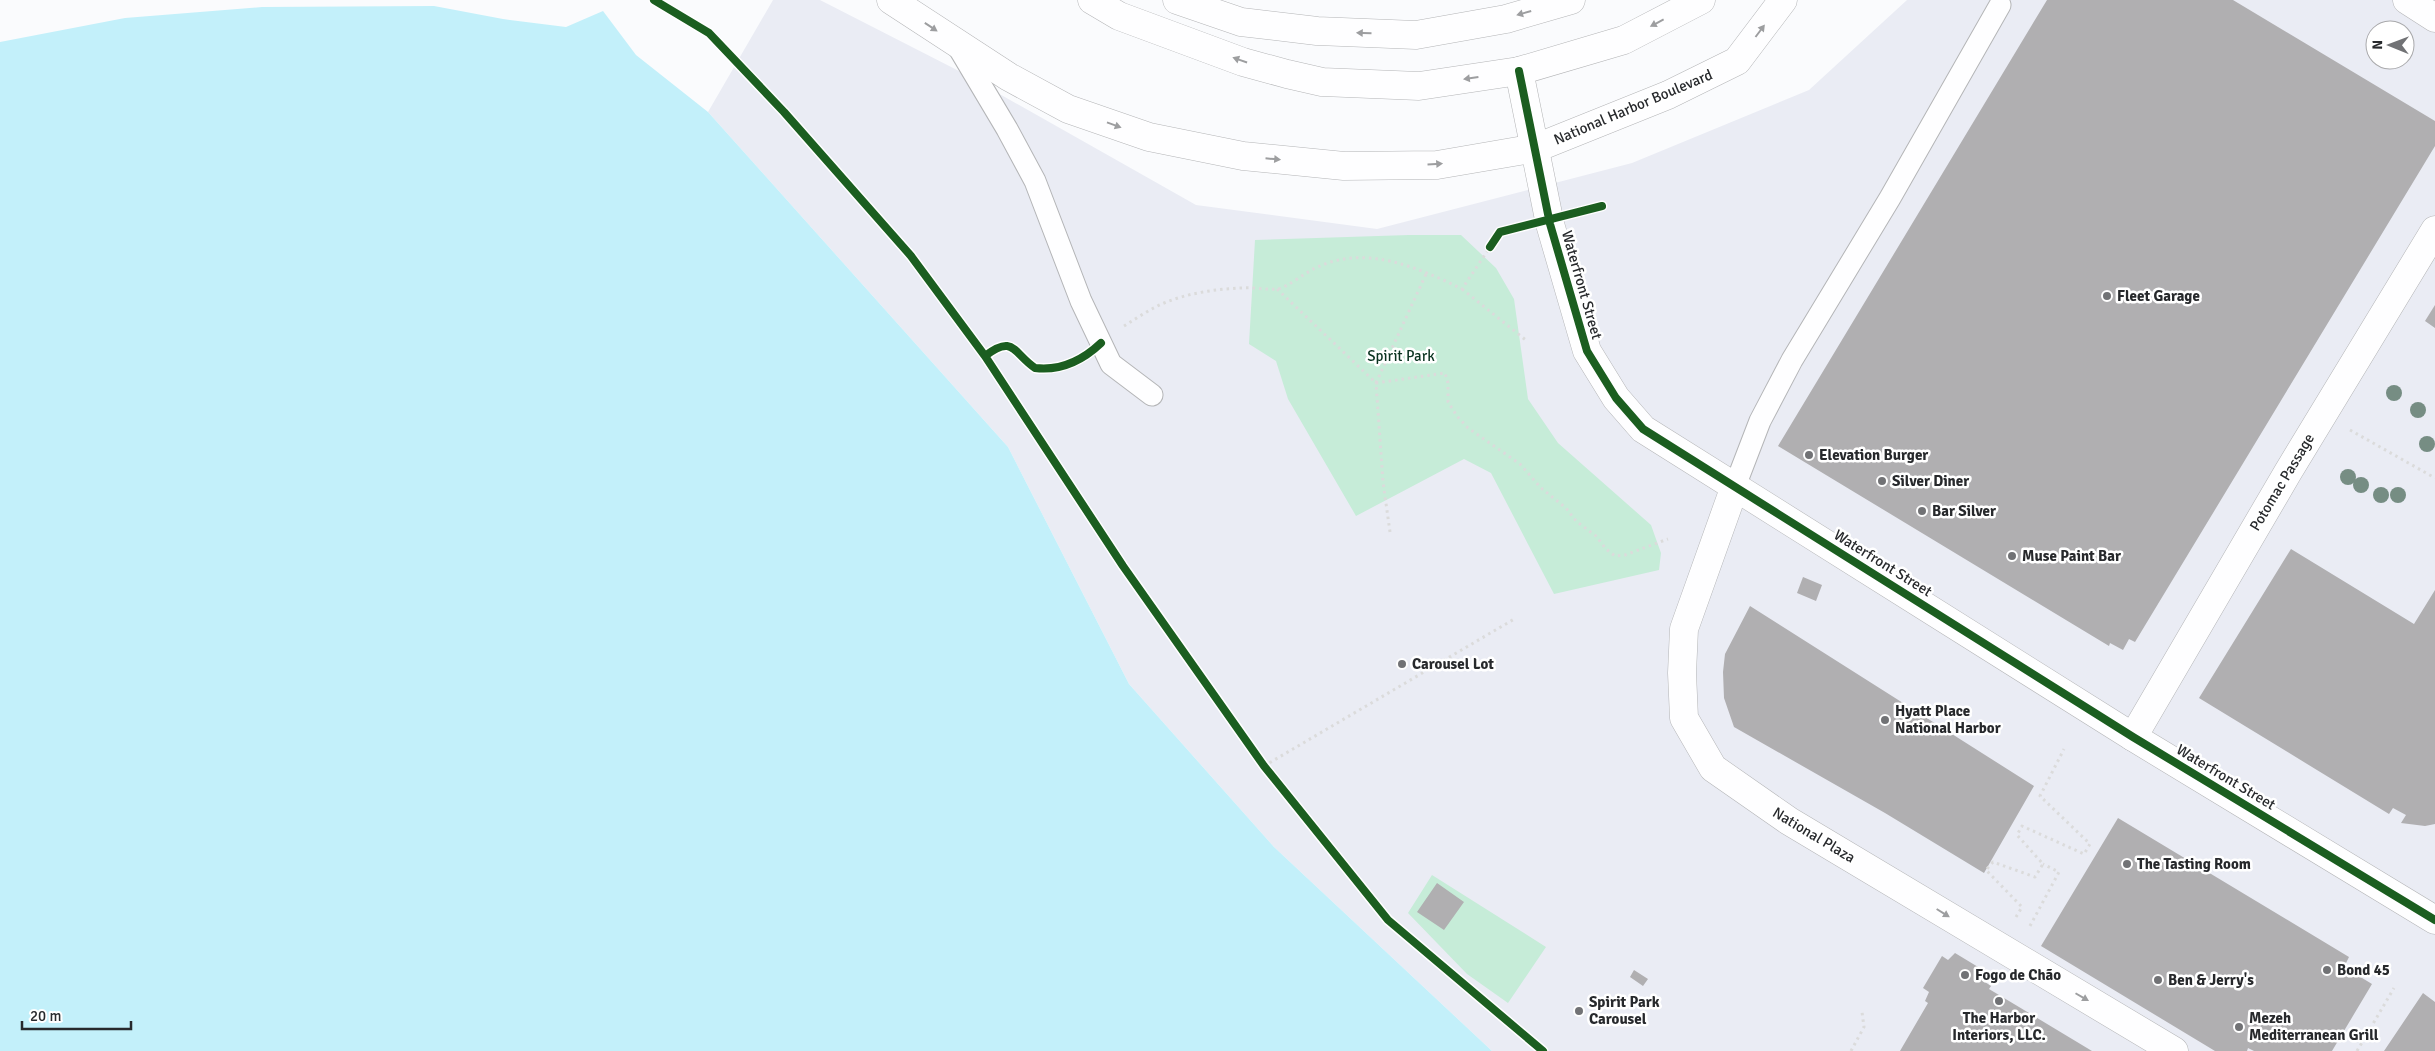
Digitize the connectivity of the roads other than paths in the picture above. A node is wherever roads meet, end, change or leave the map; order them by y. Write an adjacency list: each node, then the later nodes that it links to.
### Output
1 (891, 0): 10 (street, National Harbor Boulevard, one-way to 10)
2 (1092, 0): 11 (street, one-way to 2)
3 (1177, 0): 4 (street, one-way to 3)
4 (1571, 0)
5 (1701, 0): 11 (street, one-way to 11)
6 (1783, 0): 12 (street, National Harbor Boulevard, one-way to 6)
7 (2407, 0): 9 (street)
8 (2000, 5): 15 (lane)
9 (2435, 18)
10 (957, 45): 12 (street, National Harbor Boulevard, one-way to 12); 14 (lane)
11 (1519, 71): 12 (street, Waterfront Street)
12 (1536, 148): 15 (street, Waterfront Street)
13 (2435, 230): 16 (street, Potomac Passage)
14 (1152, 395)
15 (1735, 486): 16 (street, Waterfront Street); 18 (street, National Plaza, one-way to 18)
16 (2133, 737): 17 (street, Waterfront Street)
17 (2435, 920)
18 (2174, 1051)

